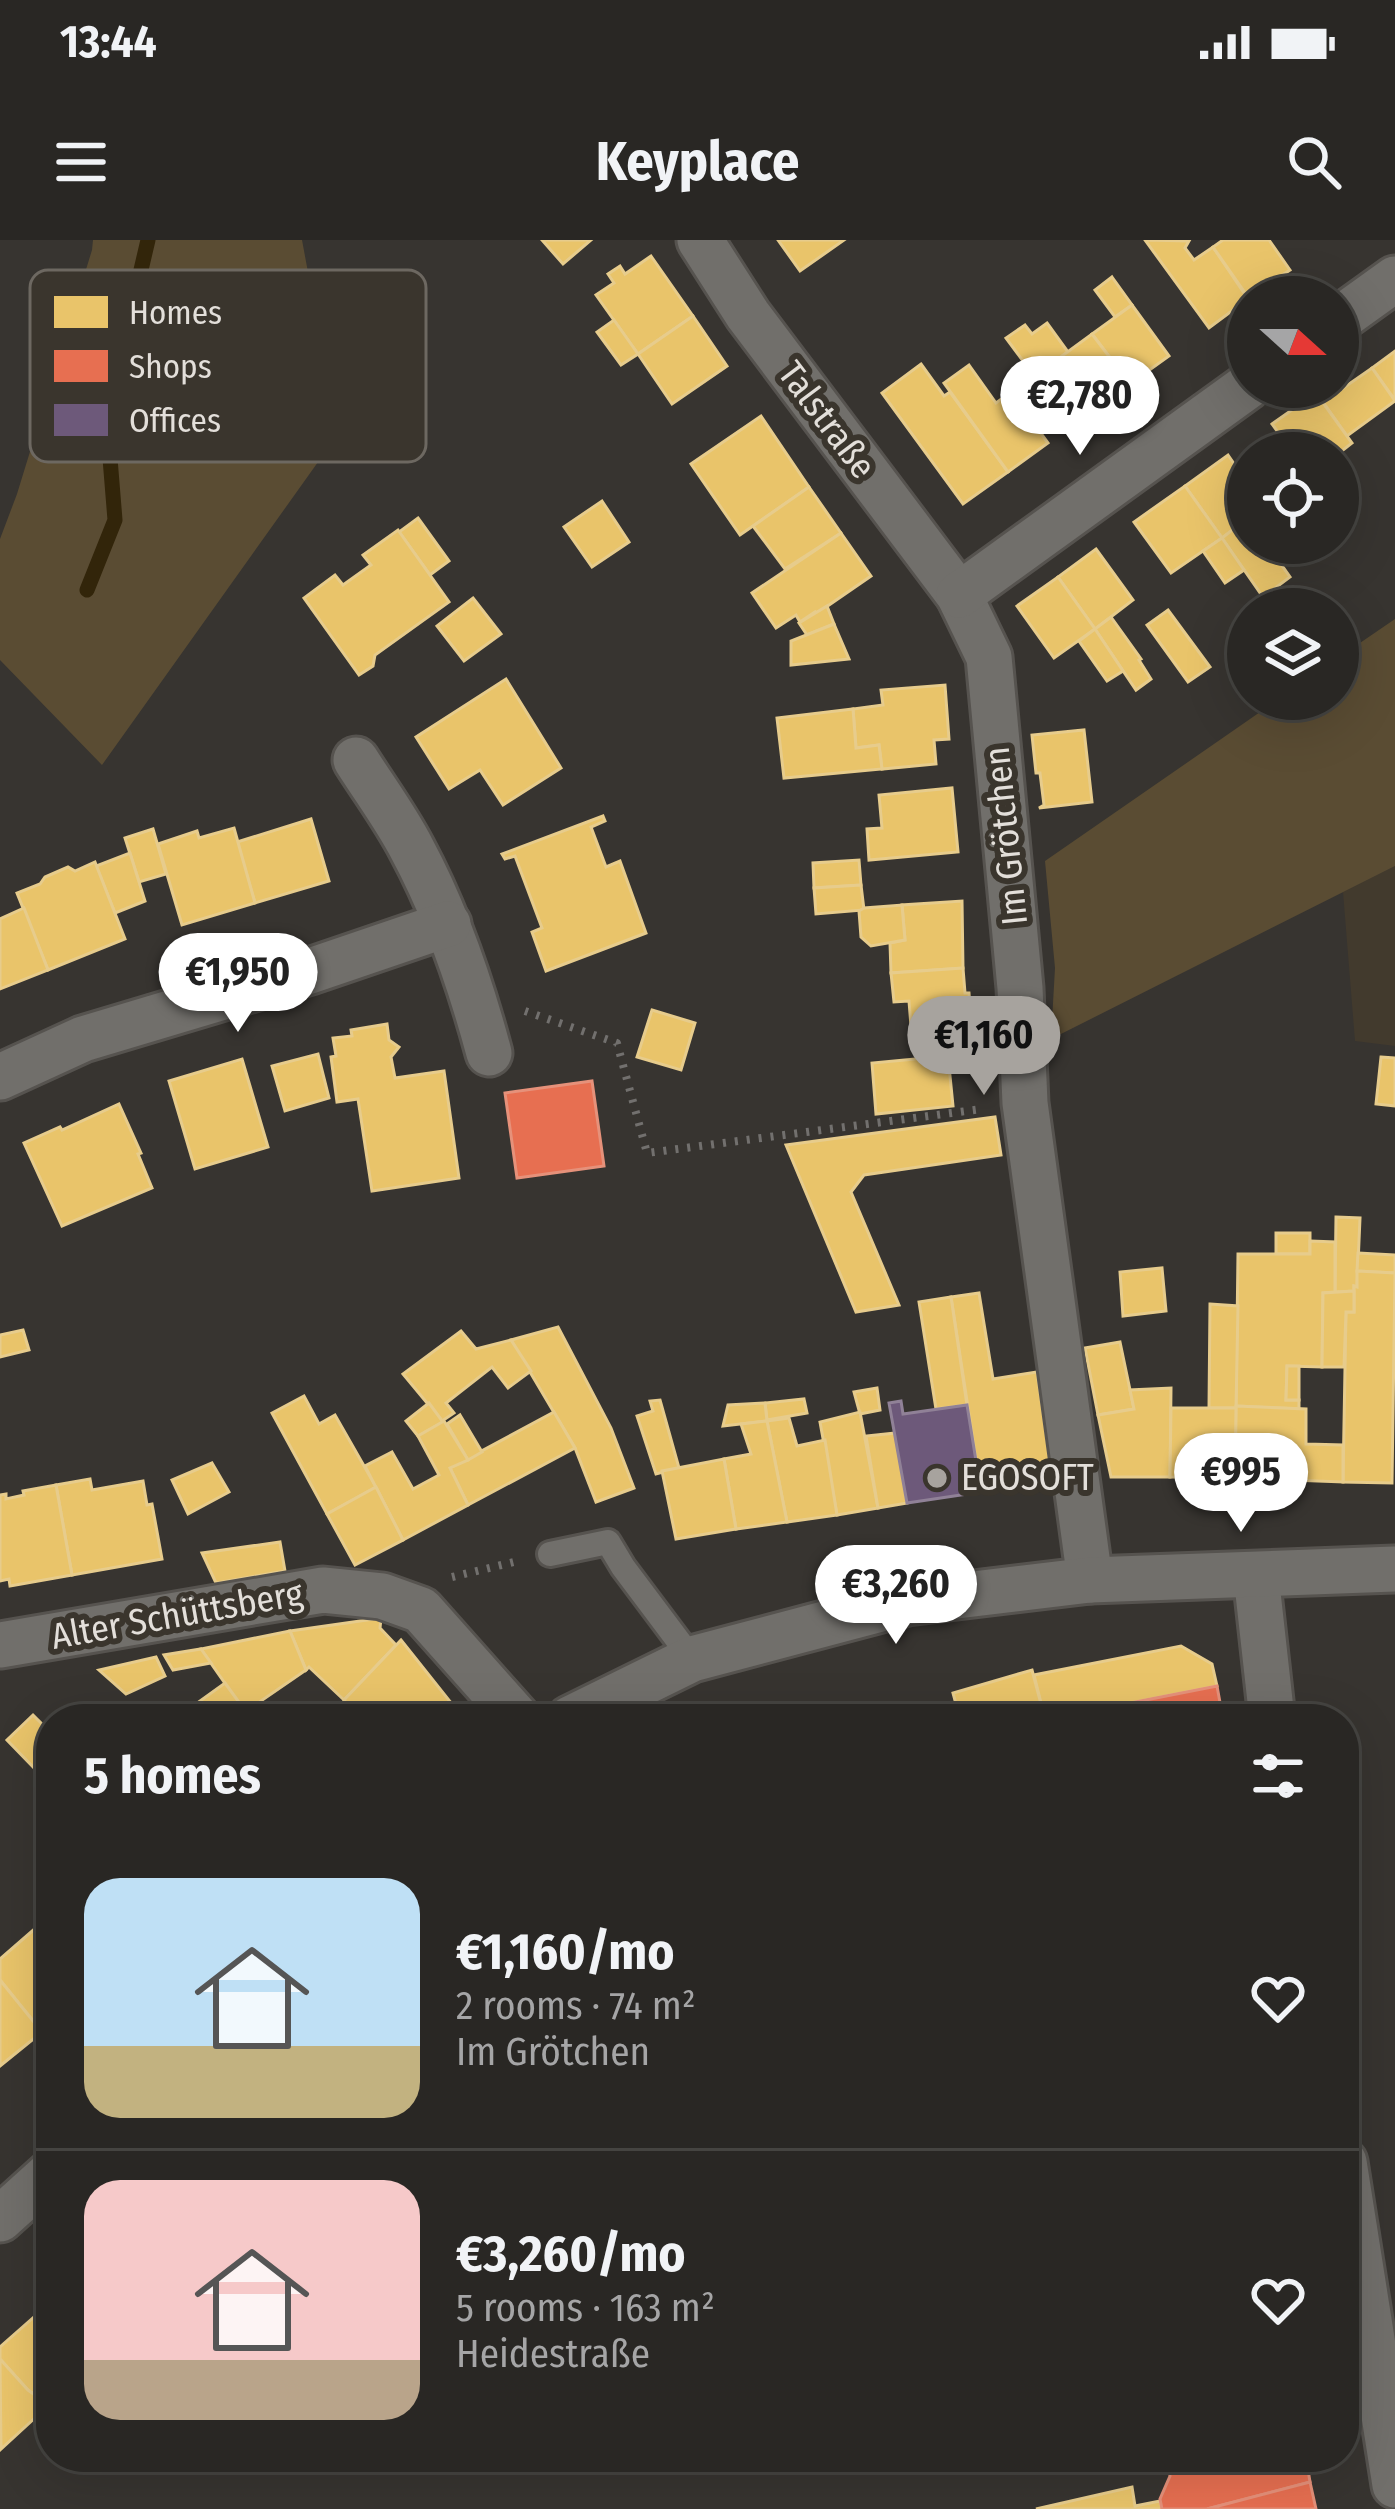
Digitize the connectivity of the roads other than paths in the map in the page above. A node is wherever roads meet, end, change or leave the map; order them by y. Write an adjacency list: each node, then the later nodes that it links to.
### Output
1 (700, 240): 5 (street, Talstraße)
2 (1395, 279): 3 (street)
3 (1359, 305)
4 (1227, 401): 5 (street)
5 (959, 596): 13 (street, Im Grötchen)
6 (356, 760): 7 (street)
7 (448, 924): 8 (street); 9 (street)
8 (489, 1053)
9 (0, 1078)
10 (550, 1554): 15 (lane)
11 (1395, 1569): 12 (street)
12 (1256, 1576): 13 (street); 18 (street)
13 (1090, 1580): 15 (street)
14 (0, 1645): 16 (street, Alter Schüttsberg)
15 (692, 1659): 17 (street)
16 (505, 1704)
17 (600, 1704)
18 (1270, 1704)
19 (36, 2187): 20 (street)
20 (0, 2219)
21 (1359, 2326): 22 (street)
22 (1395, 2485)

